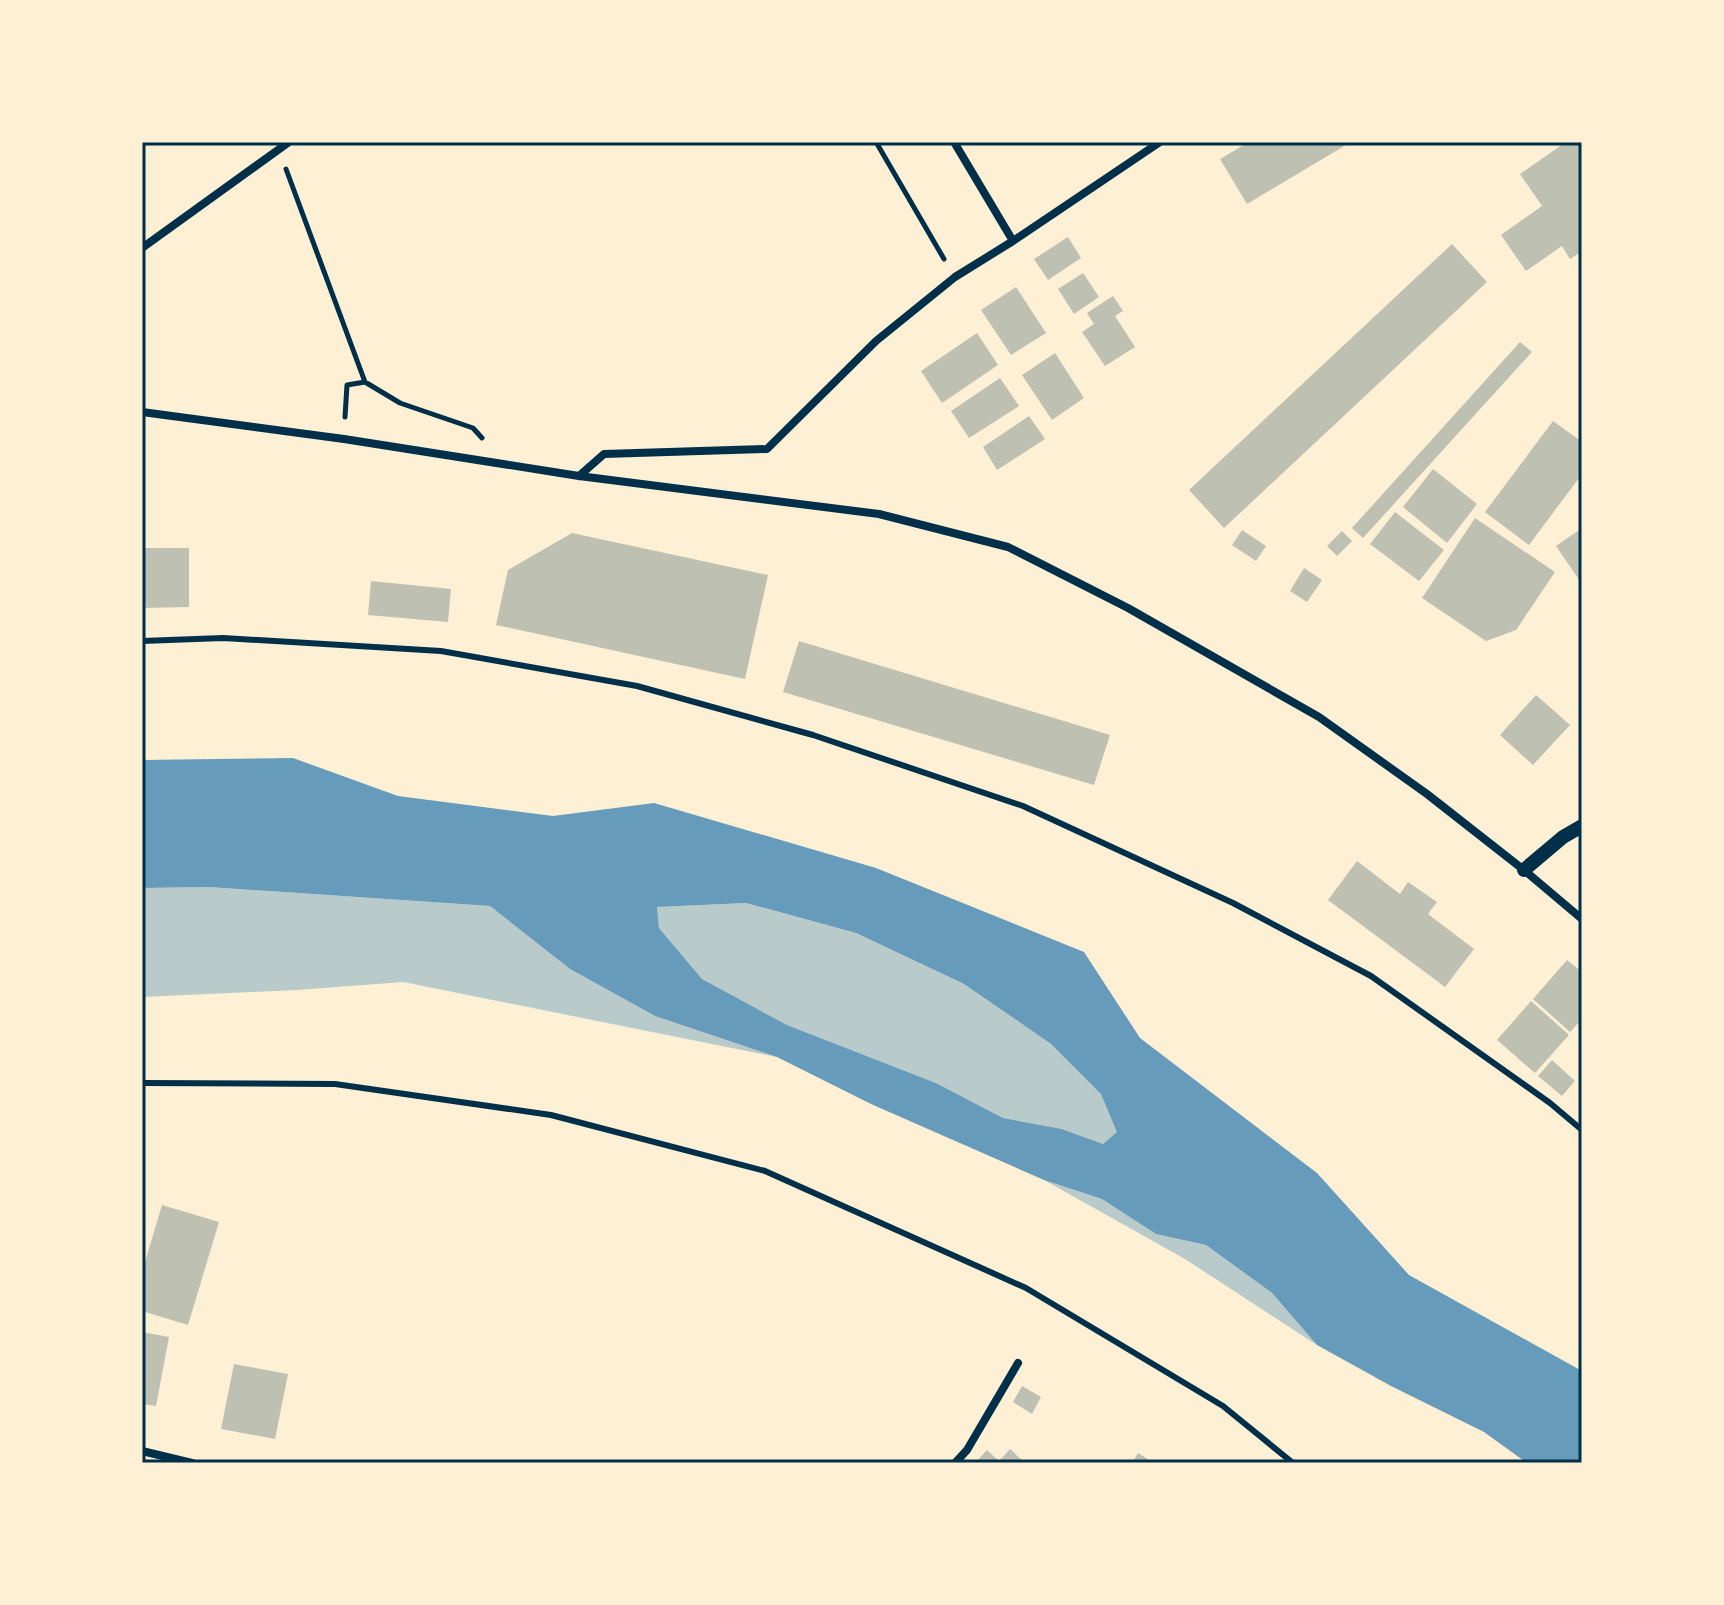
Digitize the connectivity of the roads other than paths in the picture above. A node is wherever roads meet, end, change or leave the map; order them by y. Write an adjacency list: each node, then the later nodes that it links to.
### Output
1 (289, 142): 4 (street)
2 (954, 142): 5 (street)
3 (1160, 142): 5 (street)
4 (277, 146): 6 (street)
5 (1013, 241): 8 (street)
6 (142, 248)
7 (142, 412): 8 (street)
8 (579, 476): 11 (street)
9 (142, 641): 14 (lane)
10 (1582, 826): 11 (street)
11 (1524, 870): 12 (street)
12 (1582, 919)
13 (142, 1083): 19 (lane)
14 (1582, 1130)
15 (1018, 1363): 18 (street)
16 (142, 1451): 17 (street)
17 (192, 1463)
18 (955, 1463)
19 (1293, 1463)

